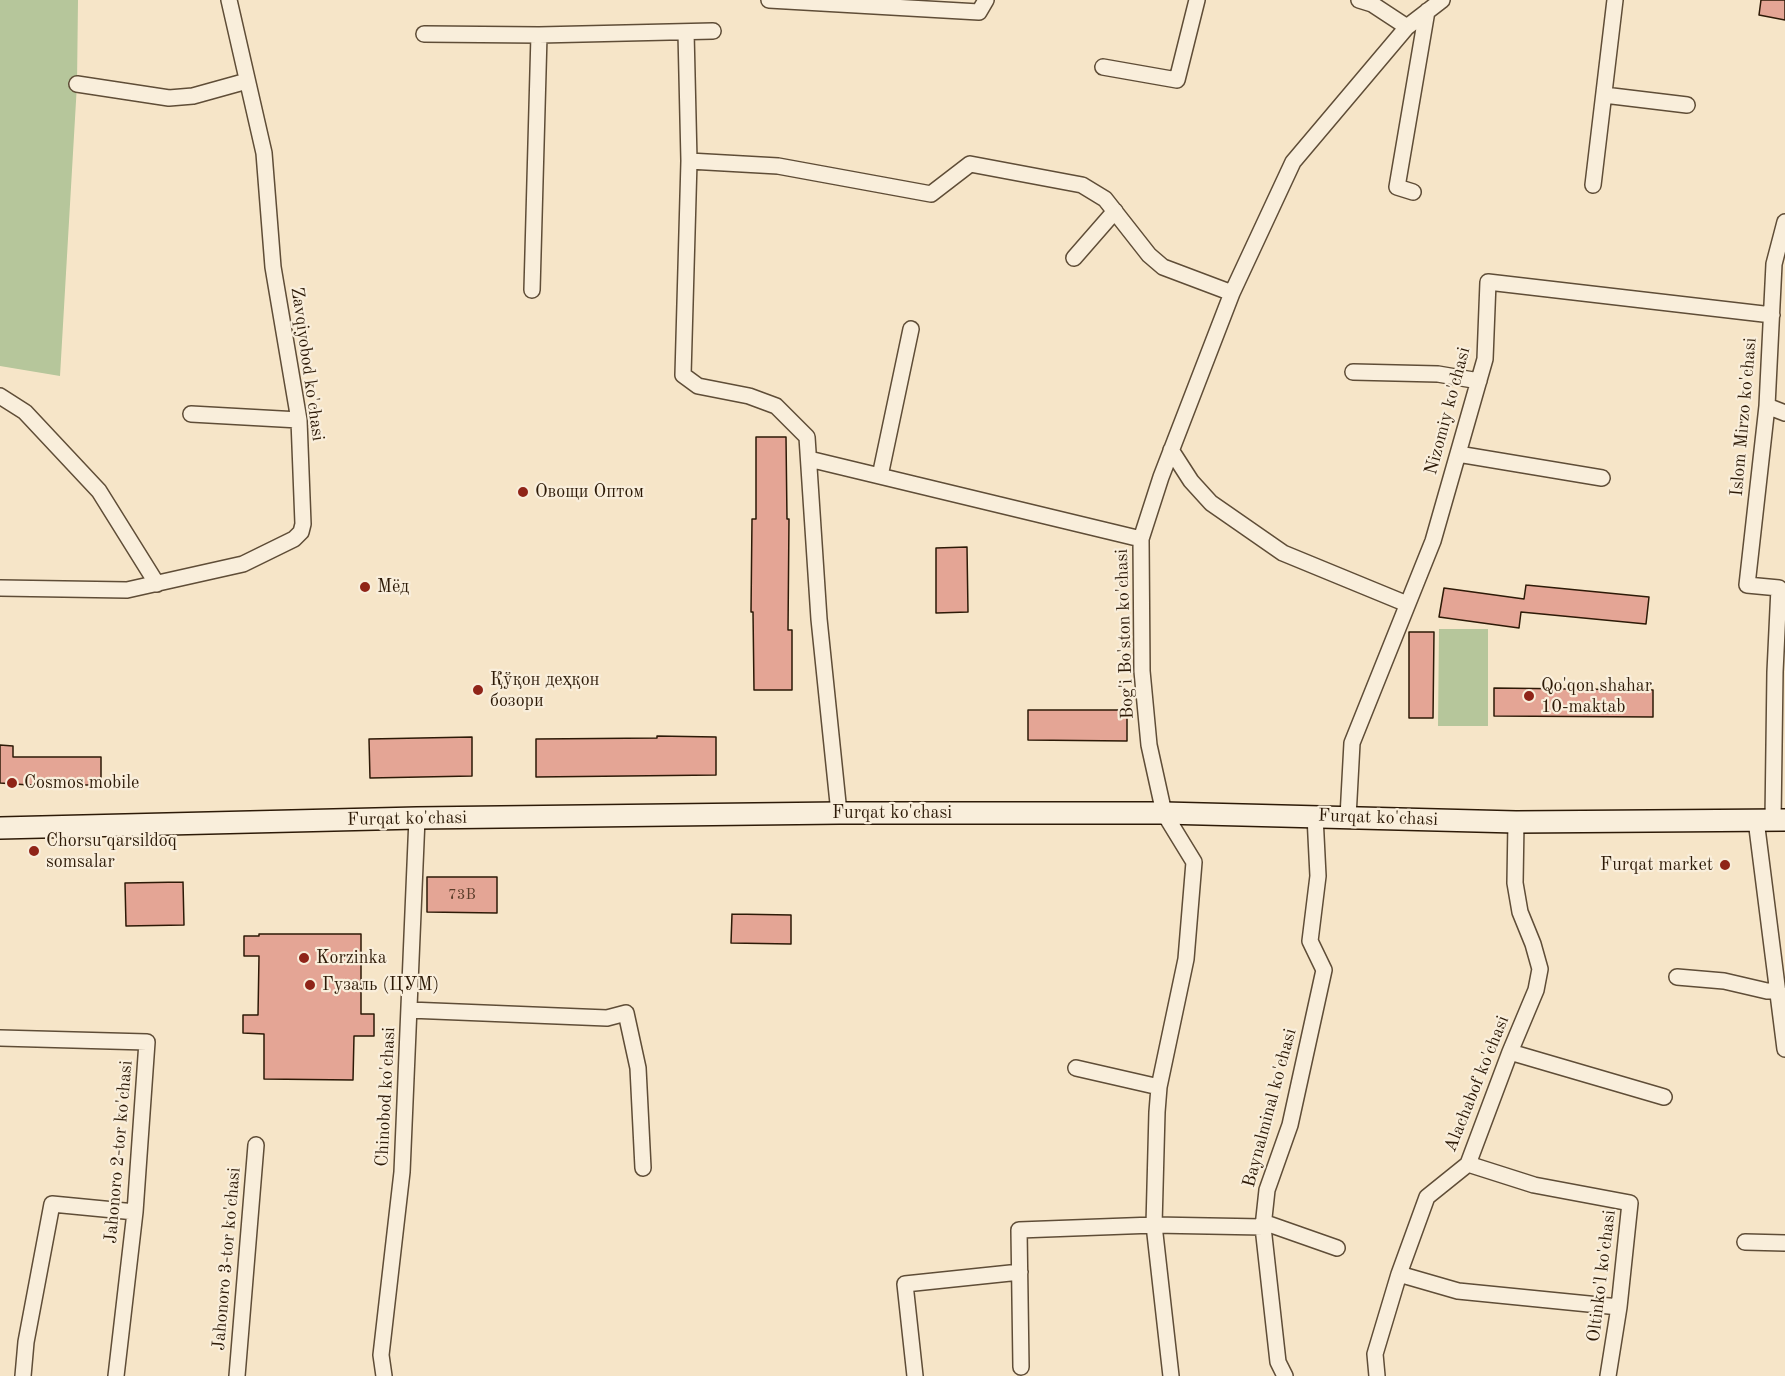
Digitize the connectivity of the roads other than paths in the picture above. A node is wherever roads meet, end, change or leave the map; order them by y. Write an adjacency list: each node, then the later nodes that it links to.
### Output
1 (229, 0): 15 (street, Zavqiyobod ko'chasi)
2 (769, 0): 3 (street)
3 (986, 0)
4 (1197, 0): 14 (street)
5 (1359, 0): 9 (street)
6 (1442, 0): 8 (street, Bog'i Bo'ston ko'chasi)
7 (1615, 0): 17 (street)
8 (1427, 11): 9 (street, Bog'i Bo'ston ko'chasi); 21 (street)
9 (1407, 27): 27 (street, Bog'i Bo'ston ko'chasi)
10 (713, 31): 11 (street)
11 (686, 32): 13 (street); 19 (street)
12 (424, 34): 13 (street)
13 (539, 34): 26 (street)
14 (1103, 67)
15 (248, 81): 16 (street); 36 (street, Zavqiyobod ko'chasi)
16 (77, 84)
17 (1604, 95): 18 (street); 20 (street)
18 (1687, 105)
19 (689, 161): 22 (street); 39 (street)
20 (1593, 185)
21 (1413, 192)
22 (1115, 211): 24 (street); 27 (street)
23 (1785, 222): 25 (street, Islom Mirzo ko'chasi)
24 (1074, 258)
25 (1780, 265): 28 (street, Islom Mirzo ko'chasi)
26 (532, 290)
27 (1232, 293): 37 (street, Bog'i Bo'ston ko'chasi)
28 (1772, 315): 31 (street, Nizomiy ko'chasi); 33 (street, Islom Mirzo ko'chasi)
29 (911, 329): 40 (street)
30 (1353, 372): 31 (street)
31 (1479, 381): 38 (street, Nizomiy ko'chasi)
32 (0, 396): 43 (street)
33 (1767, 406): 34 (street); 45 (street, Islom Mirzo ko'chasi)
34 (1785, 413)
35 (191, 414): 36 (street)
36 (299, 420): 43 (street, Zavqiyobod ko'chasi)
37 (1171, 450): 42 (street, Bog'i Bo'ston ko'chasi); 46 (street)
38 (1458, 454): 41 (street); 46 (street, Nizomiy ko'chasi)
39 (809, 459): 40 (street); 47 (street)
40 (880, 476): 42 (street)
41 (1602, 478)
42 (1141, 539): 48 (street, Bog'i Bo'ston ko'chasi)
43 (157, 584): 44 (street, Zavqiyobod ko'chasi)
44 (0, 588)
45 (1782, 588): 52 (street, Islom Mirzo ko'chasi)
46 (1407, 604): 50 (street, Nizomiy ko'chasi)
47 (839, 813): 48 (main road, Furqat ko'chasi); 51 (main road, Furqat ko'chasi)
48 (1164, 813): 49 (main road, Furqat ko'chasi); 62 (street, Bog'i Bo'ston ko'chasi)
49 (1315, 816): 50 (main road, Furqat ko'chasi); 68 (street, Baynalminal ko'chasi)
50 (1348, 817): 53 (main road, Furqat ko'chasi)
51 (417, 818): 54 (main road, Furqat ko'chasi); 57 (street, Chinobod ko'chasi)
52 (1771, 820): 53 (main road, Furqat ko'chasi); 56 (street, Islom Mirzo ko'chasi)
53 (1516, 822): 60 (street, Alachabof ko'chasi)
54 (0, 828)
55 (1677, 977): 56 (street)
56 (1778, 990): 59 (street, Islom Mirzo ko'chasi)
57 (409, 1010): 66 (street); 80 (street, Chinobod ko'chasi)
58 (0, 1038): 67 (street, Jahonoro 2-tor ko'chasi)
59 (1785, 1048)
60 (1510, 1052): 63 (street); 65 (street, Alachabof ko'chasi)
61 (1076, 1068): 62 (street)
62 (1160, 1087): 69 (street, Bog'i Bo'ston ko'chasi)
63 (1664, 1097)
64 (256, 1145): 79 (street, Jahonoro 3-tor ko'chasi)
65 (1468, 1164): 74 (street, Alachabof ko'chasi); 75 (street, Oltinko'l ko'chasi)
66 (643, 1168)
67 (135, 1212): 77 (street); 78 (street, Jahonoro 2-tor ko'chasi)
68 (1263, 1224): 69 (street); 72 (street); 83 (street, Baynalminal ko'chasi)
69 (1154, 1225): 73 (street); 82 (street, Bog'i Bo'ston ko'chasi)
70 (1745, 1242): 71 (street)
71 (1785, 1243)
72 (1337, 1248)
73 (1020, 1272): 76 (street); 81 (street)
74 (1400, 1274): 75 (street); 84 (street, Alachabof ko'chasi)
75 (1619, 1307): 85 (street, Oltinko'l ko'chasi)
76 (1021, 1367)
77 (23, 1376)
78 (116, 1376)
79 (237, 1376)
80 (384, 1376)
81 (915, 1376)
82 (1171, 1376)
83 (1285, 1376)
84 (1377, 1376)
85 (1608, 1376)

